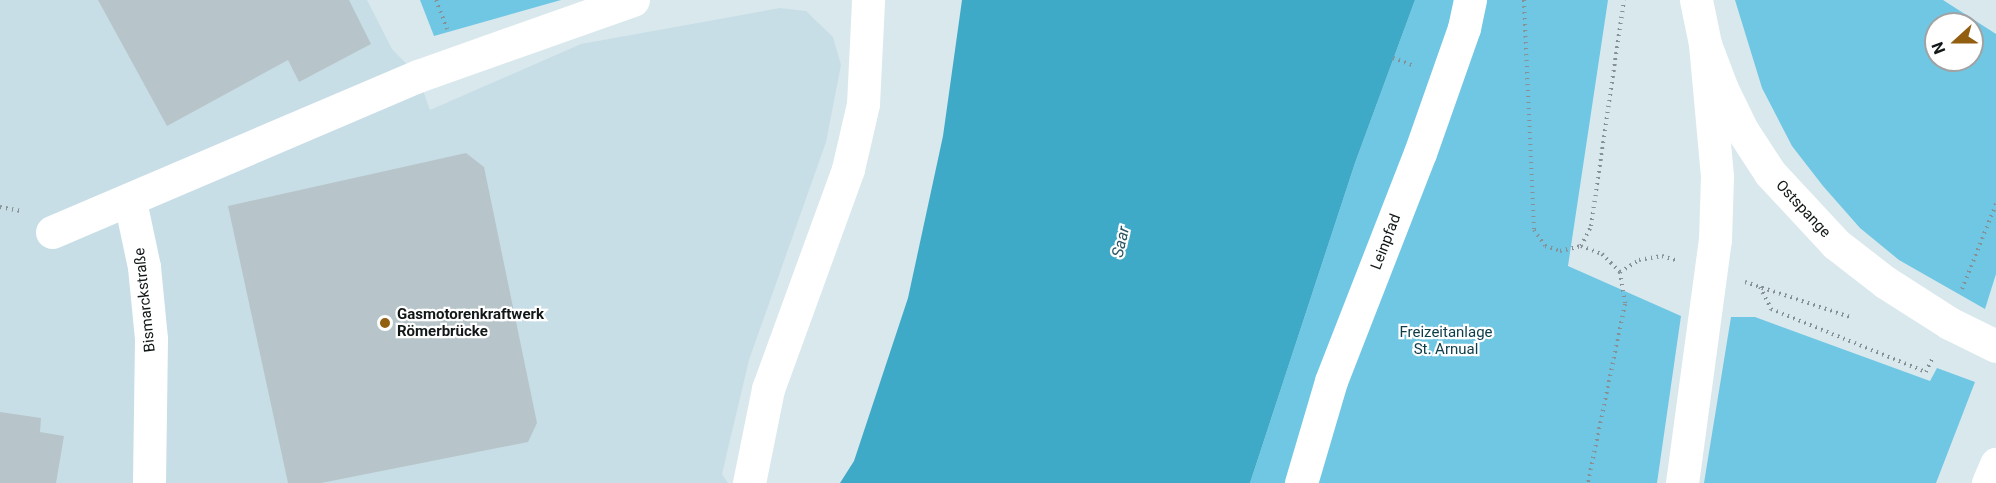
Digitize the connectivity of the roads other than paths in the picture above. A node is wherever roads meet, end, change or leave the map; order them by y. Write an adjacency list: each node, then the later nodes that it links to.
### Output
1 (633, 0): 6 (main road)
2 (868, 0): 11 (main road)
3 (1470, 0): 12 (main road, Leinpfad)
4 (1696, 0): 5 (main road, Ostspange)
5 (1705, 44): 8 (main road, Ostspange); 13 (main road)
6 (130, 201): 7 (main road); 10 (main road, Bismarckstraße)
7 (52, 232)
8 (1996, 346)
9 (1996, 464): 14 (main road)
10 (149, 483)
11 (749, 483)
12 (1301, 483)
13 (1682, 483)
14 (1988, 483)

